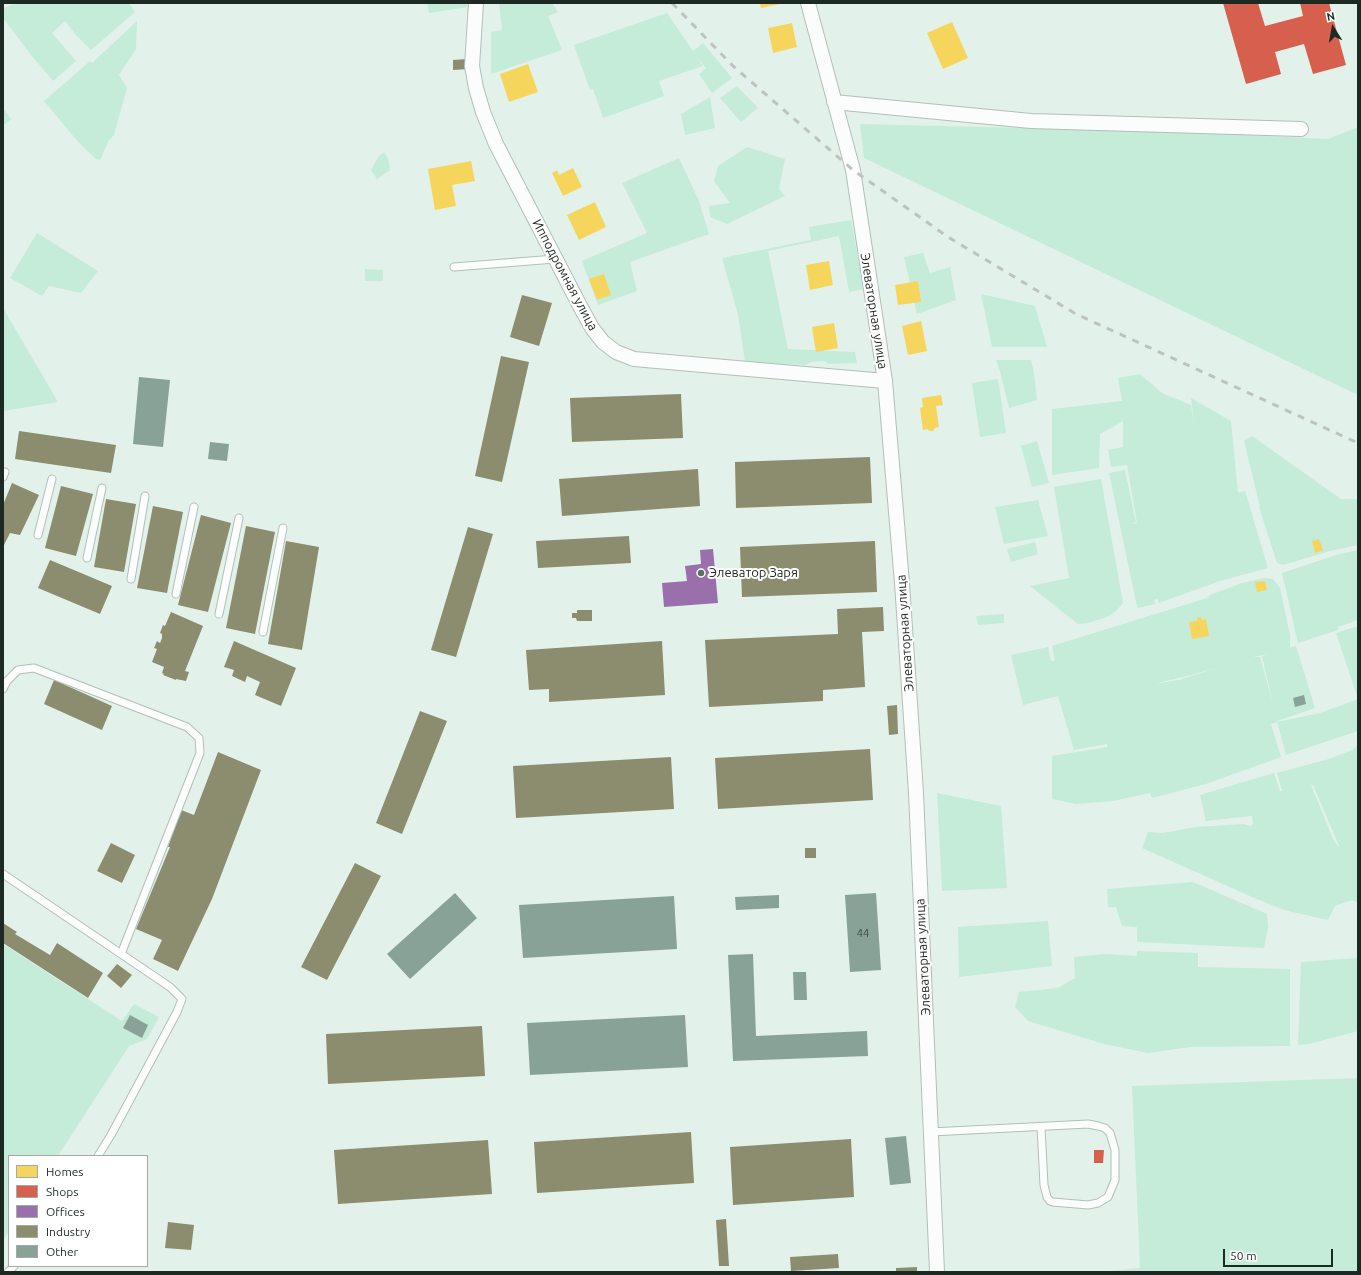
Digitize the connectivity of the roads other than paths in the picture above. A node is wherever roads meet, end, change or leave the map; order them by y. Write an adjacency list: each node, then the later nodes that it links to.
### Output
1 (476, 3): 5 (street, Ипподромная улица)
2 (808, 3): 3 (street, Элеваторная улица)
3 (834, 102): 4 (street); 7 (street, Элеваторная улица)
4 (1301, 129)
5 (555, 259): 6 (lane); 7 (street, Ипподромная улица)
6 (454, 267)
7 (885, 381): 24 (street, Элеваторная улица)
8 (52, 479): 14 (lane)
9 (102, 488): 15 (lane)
10 (145, 496): 16 (lane)
11 (194, 507): 17 (lane)
12 (240, 518): 18 (lane)
13 (283, 528): 19 (lane)
14 (38, 535)
15 (87, 558)
16 (131, 579)
17 (176, 594)
18 (219, 614)
19 (263, 632)
20 (3, 689): 22 (lane)
21 (3, 874): 22 (lane)
22 (121, 954): 25 (lane)
23 (1041, 1126): 23 (lane); 24 (lane)
24 (931, 1132): 26 (street, Элеваторная улица)
25 (99, 1155)
26 (937, 1272)

